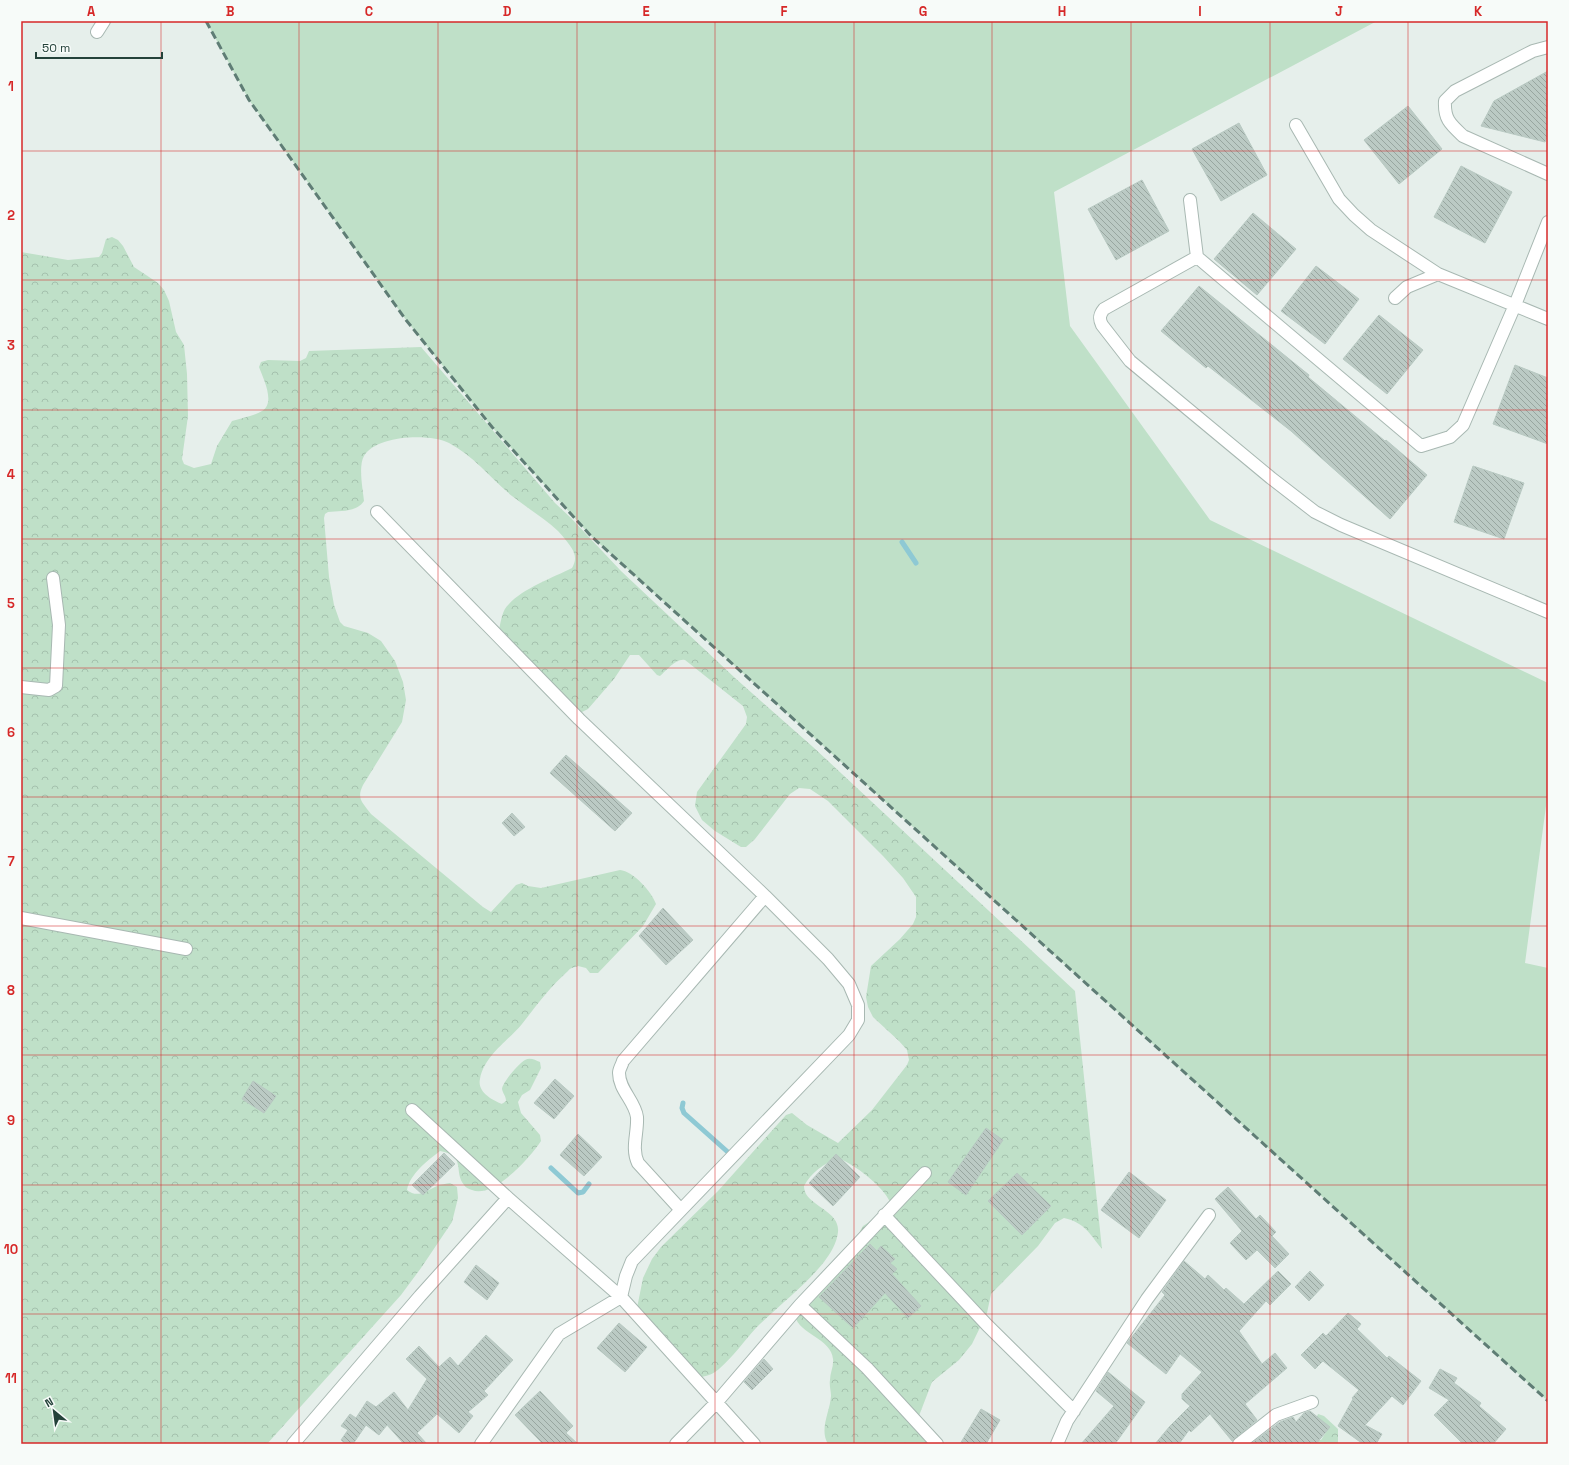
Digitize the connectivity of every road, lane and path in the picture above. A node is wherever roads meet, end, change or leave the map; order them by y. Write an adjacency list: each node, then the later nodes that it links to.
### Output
1 (104, 21): 2 (street)
2 (97, 32)
3 (1548, 47): 5 (street)
4 (1296, 125): 9 (street)
5 (1548, 174)
6 (1190, 200): 8 (street)
7 (1548, 222): 11 (street)
8 (1197, 257): 11 (street); 15 (street)
9 (1438, 274): 10 (street); 11 (street)
10 (1394, 298)
11 (1515, 305): 12 (street)
12 (1548, 319)
13 (377, 512): 17 (street)
14 (54, 578): 16 (street)
15 (1548, 612)
16 (21, 686)
17 (765, 896): 23 (street); 23 (street)
18 (21, 918): 19 (street)
19 (186, 949)
20 (412, 1110): 22 (street)
21 (925, 1173): 25 (street)
22 (508, 1198): 26 (street); 31 (street)
23 (681, 1210): 26 (street)
24 (1209, 1215): 30 (street)
25 (884, 1216): 27 (street); 30 (street)
26 (621, 1297): 29 (street); 32 (street)
27 (800, 1305): 29 (street); 35 (street)
28 (1312, 1402): 37 (street)
29 (716, 1403): 33 (street); 34 (street)
30 (1074, 1411): 36 (street)
31 (293, 1444)
32 (481, 1444)
33 (676, 1444)
34 (754, 1444)
35 (937, 1444)
36 (1057, 1444)
37 (1239, 1444)

